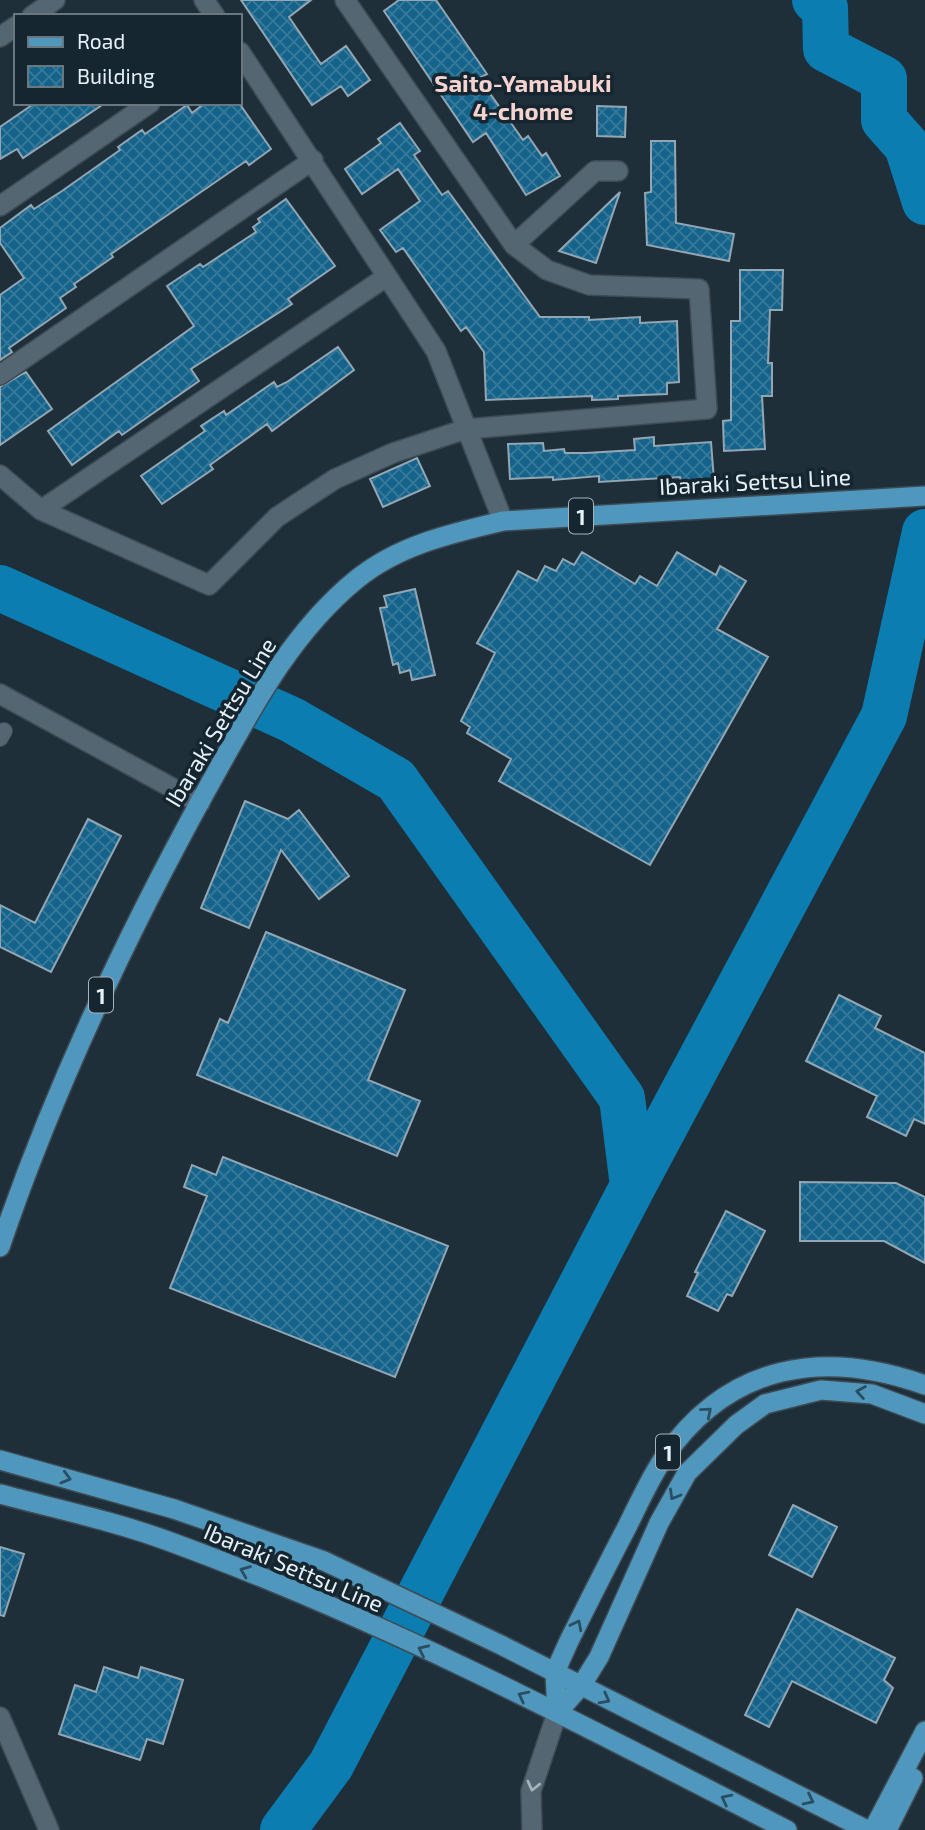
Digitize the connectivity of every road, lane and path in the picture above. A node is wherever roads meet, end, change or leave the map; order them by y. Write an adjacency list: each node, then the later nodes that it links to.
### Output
1 (55, 0): 3 (street)
2 (345, 0): 9 (street)
3 (35, 14)
4 (242, 55): 6 (street)
5 (147, 105): 8 (street)
6 (313, 160): 10 (street); 11 (street)
7 (618, 172): 9 (street)
8 (0, 206)
9 (514, 245): 12 (street)
10 (386, 277): 12 (street); 15 (street)
11 (0, 375)
12 (466, 429): 15 (street); 16 (street)
13 (0, 475): 15 (street)
14 (925, 496): 16 (main road, Ibaraki Settsu Line / 1)
15 (41, 510)
16 (503, 521): 18 (main road, Ibaraki Settsu Line / 1)
17 (0, 694): 18 (street)
18 (200, 803): 19 (main road, Ibaraki Settsu Line / 1)
19 (0, 1247)
20 (925, 1385): 24 (main road, 1, one-way to 20)
21 (925, 1414): 25 (main road, 1, one-way to 25)
22 (0, 1460): 24 (main road, Ibaraki Settsu Line, one-way to 24)
23 (0, 1494): 26 (main road, Ibaraki Settsu Line, one-way to 23)
24 (555, 1672): 25 (main road, Ibaraki Settsu Line); 26 (main road)
25 (581, 1686): 26 (main road, 1); 33 (main road, Ibaraki Settsu Line, one-way to 33)
26 (558, 1713): 31 (street, one-way to 31); 32 (main road, Ibaraki Settsu Line, one-way to 26)
27 (0, 1717): 30 (street)
28 (925, 1731): 34 (main road)
29 (925, 1756): 35 (main road)
30 (49, 1830)
31 (532, 1830)
32 (787, 1830)
33 (867, 1830)
34 (873, 1830)
35 (887, 1830)

